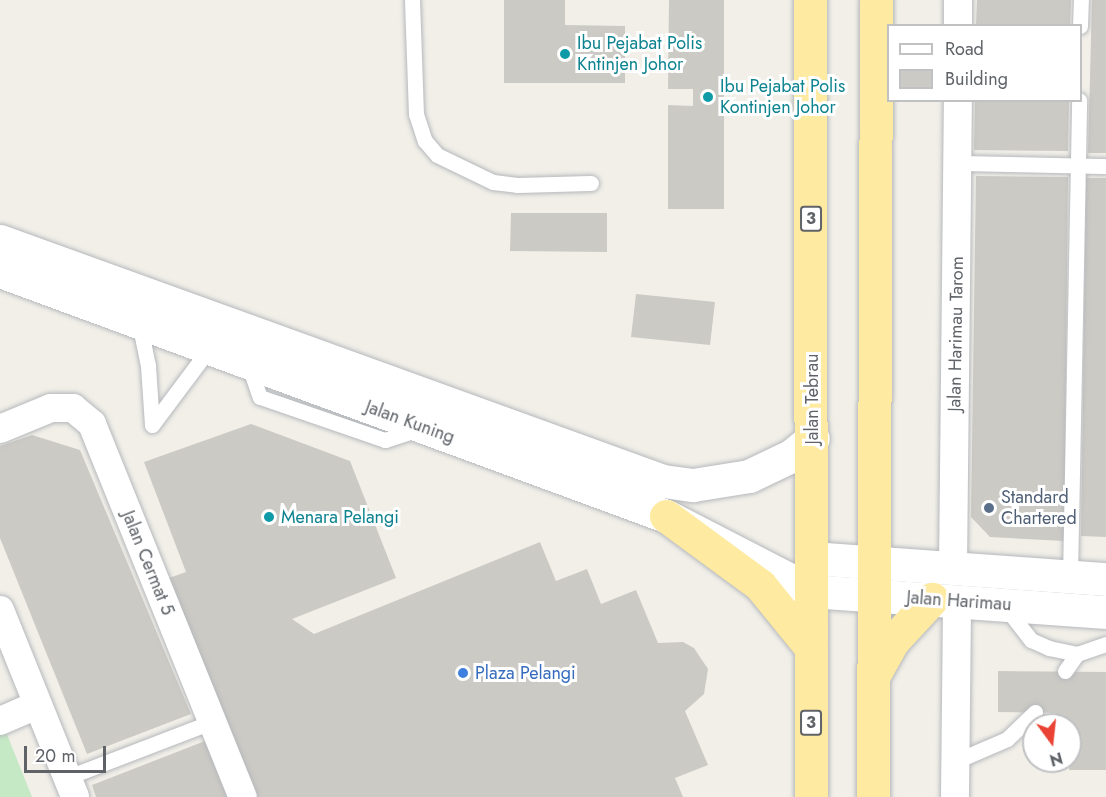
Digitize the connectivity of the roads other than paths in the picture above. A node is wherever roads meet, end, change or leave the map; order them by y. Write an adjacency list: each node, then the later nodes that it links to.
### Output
1 (412, 0): 13 (lane)
2 (810, 0): 19 (highway, Jalan Tebrau / 3)
3 (876, 0): 22 (highway)
4 (958, 0): 6 (street)
5 (1081, 0): 7 (lane)
6 (958, 24)
7 (1080, 24)
8 (958, 102): 10 (street, Jalan Harimau Tarom)
9 (1079, 102): 11 (lane)
10 (958, 163): 11 (lane); 23 (street, Jalan Harimau Tarom)
11 (1078, 165): 12 (lane); 24 (lane)
12 (1106, 166)
13 (591, 183)
14 (0, 241): 17 (street, Jalan Kuning)
15 (0, 271): 16 (street, Jalan Kuning)
16 (139, 322): 17 (street, Jalan Kuning); 17 (lane)
17 (217, 335): 19 (street, Jalan Kuning); 20 (street, Jalan Kuning)
18 (0, 429): 40 (street, Jalan Cermat 5)
19 (813, 438): 21 (highway, Jalan Tebrau / 3)
20 (666, 516): 26 (street, Jalan Kuning); 33 (highway)
21 (812, 558): 22 (street, Jalan Harimau); 26 (highway, Jalan Tebrau / 3)
22 (873, 563): 23 (street, Jalan Harimau); 27 (highway)
23 (953, 568): 24 (street, Jalan Harimau)
24 (1070, 577): 25 (street, Jalan Harimau)
25 (1106, 579)
26 (811, 591): 27 (street, Jalan Harimau); 33 (highway, Jalan Tebrau / 3)
27 (873, 595): 28 (street, Jalan Harimau); 36 (highway)
28 (945, 600): 29 (street, Jalan Harimau); 36 (highway); 41 (street)
29 (1002, 604): 31 (street, Jalan Harimau); 34 (lane)
30 (0, 610): 37 (street)
31 (1106, 612)
32 (1106, 644): 34 (lane)
33 (811, 648): 44 (highway, Jalan Tebrau / 3)
34 (1077, 654): 35 (lane)
35 (1065, 671)
36 (873, 677): 45 (highway)
37 (37, 705): 39 (street); 42 (street)
38 (1035, 712): 41 (lane)
39 (0, 720)
40 (212, 722): 42 (lane); 43 (street, Jalan Cermat 5)
41 (956, 761): 46 (street)
42 (72, 787)
43 (243, 797)
44 (811, 797)
45 (873, 797)
46 (955, 797)

